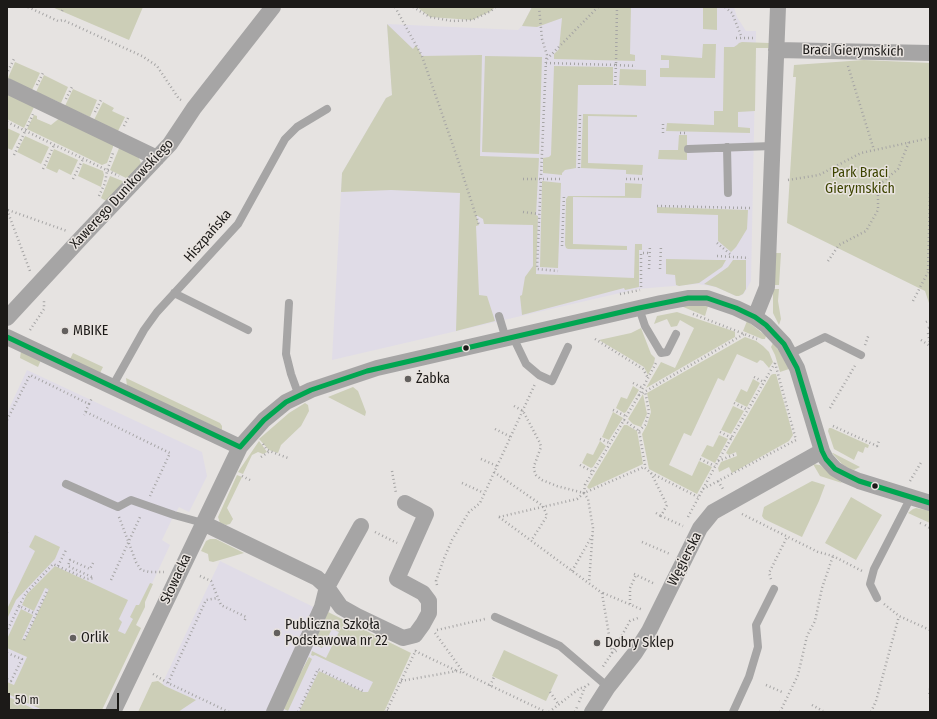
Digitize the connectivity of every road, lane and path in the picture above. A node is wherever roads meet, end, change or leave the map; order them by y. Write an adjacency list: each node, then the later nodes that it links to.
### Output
1 (28, 7): 26 (path)
2 (64, 7): 12 (path)
3 (273, 7): 46 (street, Xawerego Dunikowskiego)
4 (395, 7): 68 (path)
5 (413, 7): 6 (path)
6 (495, 7)
7 (538, 7): 20 (path)
8 (598, 7): 20 (path)
9 (617, 7): 21 (path)
10 (725, 7): 14 (path)
11 (778, 7): 16 (street)
12 (62, 11)
13 (736, 38): 14 (path)
14 (742, 38): 15 (path)
15 (754, 38)
16 (776, 50): 17 (street, Braci Gierymskich); 41 (street)
17 (930, 53)
18 (14, 59): 23 (path)
19 (846, 59): 44 (path)
20 (546, 61): 21 (path); 56 (path)
21 (616, 65): 22 (path); 24 (path)
22 (636, 66)
23 (7, 74)
24 (615, 85)
25 (7, 86): 27 (street)
26 (179, 99)
27 (39, 101): 33 (path); 38 (street)
28 (328, 108): 83 (lane, Hiszpańska)
29 (580, 114): 48 (path)
30 (128, 118): 38 (path)
31 (7, 122): 33 (path)
32 (663, 123): 34 (path)
33 (25, 131): 40 (path); 45 (path)
34 (663, 133)
35 (680, 133): 36 (path)
36 (687, 133)
37 (930, 138): 39 (path)
38 (118, 140): 46 (street); 50 (path)
39 (909, 142): 44 (path); 78 (path)
40 (54, 145): 47 (path); 49 (path)
41 (772, 146): 42 (lane); 90 (street)
42 (727, 147): 43 (lane); 59 (lane)
43 (688, 149)
44 (874, 150): 57 (path)
45 (14, 155)
46 (157, 158): 58 (street, Xawerego Dunikowskiego)
47 (83, 159): 50 (path); 51 (path)
48 (579, 168)
49 (43, 169)
50 (107, 170): 58 (path); 62 (path)
51 (73, 179)
52 (523, 179): 56 (path)
53 (562, 179): 56 (path)
54 (626, 179): 55 (path)
55 (643, 179)
56 (540, 180): 67 (path)
57 (788, 180)
58 (134, 183): 69 (street, Xawerego Dunikowskiego)
59 (728, 193)
60 (930, 193): 82 (path)
61 (564, 195): 72 (path)
62 (97, 200)
63 (657, 206): 64 (path)
64 (750, 208)
65 (8, 210): 69 (path)
66 (523, 212): 67 (path)
67 (539, 214): 81 (path)
68 (479, 225)
69 (83, 236): 91 (street, Xawerego Dunikowskiego)
70 (717, 243): 76 (path)
71 (650, 244): 74 (path)
72 (562, 246)
73 (661, 246): 80 (path)
74 (650, 252): 79 (path); 84 (path)
75 (716, 256): 76 (path)
76 (731, 257): 77 (path)
77 (749, 258)
78 (828, 261)
79 (649, 269)
80 (660, 269)
81 (558, 271)
82 (929, 272): 85 (path)
83 (174, 293): 94 (lane); 113 (lane, Hiszpańska)
84 (620, 294)
85 (913, 301)
86 (289, 303): 118 (lane)
87 (639, 308): 90 (street, Słowacka); 100 (street, Słowacka); 105 (lane)
88 (686, 311): 97 (path)
89 (499, 316): 100 (lane)
90 (755, 317): 98 (street, Słowacka)
91 (7, 318)
92 (930, 320): 93 (path)
93 (926, 322)
94 (248, 330)
95 (928, 333): 103 (path)
96 (676, 334): 105 (lane)
97 (744, 334): 98 (path); 116 (path)
98 (776, 335): 106 (street, Słowacka)
99 (7, 337): 113 (street)
100 (510, 338): 104 (lane); 118 (street, Słowacka)
101 (595, 339): 110 (path)
102 (921, 340): 103 (path)
103 (930, 344)
104 (568, 347)
105 (661, 353): 110 (path)
106 (790, 354): 107 (lane); 144 (street, Słowacka)
107 (861, 355): 123 (path)
108 (774, 359): 165 (path)
109 (754, 377): 111 (path)
110 (648, 378): 115 (path)
111 (764, 382)
112 (633, 383): 115 (path)
113 (112, 387): 142 (street)
114 (534, 387): 126 (path)
115 (643, 388): 117 (path)
116 (644, 391): 117 (path); 134 (path)
117 (639, 395): 129 (path)
118 (299, 396): 142 (street, Słowacka)
119 (92, 398): 121 (path)
120 (734, 403): 125 (path)
121 (89, 404): 127 (path); 130 (path)
122 (514, 406): 126 (path)
123 (830, 408)
124 (613, 410): 129 (path)
125 (748, 410)
126 (523, 411): 136 (path); 167 (path)
127 (86, 412): 128 (path); 172 (path)
128 (84, 415)
129 (626, 416): 131 (path)
130 (7, 420)
131 (624, 420): 134 (path); 141 (path)
132 (833, 426): 140 (path)
133 (495, 430): 136 (path)
134 (639, 431): 155 (path)
135 (720, 432): 137 (path)
136 (510, 437): 153 (path)
137 (732, 438)
138 (259, 439): 143 (path)
139 (600, 439): 141 (path)
140 (879, 441)
141 (610, 444): 157 (path)
142 (240, 447): 178 (street, Słowacka)
143 (270, 451): 146 (path); 147 (path)
144 (822, 451): 169 (street, Słowacka); 229 (street, Węgierska)
145 (736, 454): 150 (path)
146 (261, 457)
147 (288, 458)
148 (481, 459): 153 (path)
149 (700, 459): 154 (path)
150 (718, 461)
151 (922, 461): 160 (path)
152 (580, 465): 157 (path)
153 (497, 466): 156 (path)
154 (715, 466)
155 (644, 467): 158 (path); 167 (path)
156 (494, 472): 164 (path); 173 (path)
157 (593, 472): 167 (path)
158 (651, 473): 168 (path); 177 (path)
159 (243, 476): 161 (path)
160 (911, 479)
161 (250, 480)
162 (462, 483): 166 (path)
163 (66, 484): 174 (lane)
164 (488, 485)
165 (702, 489)
166 (484, 493)
167 (584, 493): 173 (path); 185 (path)
168 (698, 497)
169 (911, 497): 171 (street, Słowacka); 208 (lane)
170 (405, 503): 190 (street)
171 (930, 503)
172 (146, 505): 174 (lane); 178 (lane); 187 (path)
173 (543, 506): 188 (path); 188 (path)
174 (118, 507): 187 (path)
175 (656, 513): 177 (path)
176 (742, 514): 186 (path)
177 (661, 516): 181 (path)
178 (203, 523): 203 (street); 244 (street, Słowacka)
179 (922, 524): 182 (path)
180 (361, 526): 190 (path); 203 (street)
181 (683, 526)
182 (930, 528)
183 (7, 533): 184 (path)
184 (10, 534)
185 (592, 535): 197 (path); 201 (path)
186 (787, 537): 193 (path); 204 (path)
187 (128, 541): 198 (path); 200 (path)
188 (531, 541): 197 (path)
189 (642, 542): 192 (path)
190 (410, 549): 203 (street)
191 (66, 550): 195 (path)
192 (670, 554)
193 (833, 556): 196 (path); 253 (path)
194 (93, 563): 195 (path)
195 (58, 566): 210 (path)
196 (856, 568)
197 (572, 570): 201 (path)
198 (170, 571)
199 (200, 576): 207 (path)
200 (111, 580)
201 (589, 583): 206 (path)
202 (655, 584): 209 (path)
203 (327, 587): 246 (street)
204 (774, 588): 252 (lane)
205 (48, 589): 212 (path)
206 (602, 593): 209 (path); 222 (path)
207 (217, 598): 216 (path); 230 (path)
208 (877, 598): 213 (path)
209 (630, 604): 211 (path)
210 (19, 606): 212 (path); 217 (path)
211 (641, 609)
212 (36, 614): 219 (path)
213 (899, 616): 218 (path); 254 (path)
214 (495, 617): 224 (path); 229 (lane)
215 (640, 617): 222 (path)
216 (244, 622)
217 (7, 629)
218 (930, 630)
219 (24, 640)
220 (415, 651): 223 (path)
221 (7, 653): 227 (path)
222 (612, 653): 229 (path)
223 (458, 671): 224 (path); 228 (path)
224 (464, 673): 232 (path)
225 (153, 674): 230 (path)
226 (494, 677): 232 (path)
227 (7, 679)
228 (400, 681)
229 (602, 682): 233 (path); 242 (street, Węgierska)
230 (168, 683): 245 (path)
231 (766, 685): 237 (path)
232 (490, 686): 249 (path)
233 (585, 687): 239 (path); 251 (path)
234 (930, 689): 238 (path)
235 (363, 691): 247 (path)
236 (550, 692): 239 (path)
237 (782, 692)
238 (930, 697)
239 (559, 705): 250 (path)
240 (812, 706): 243 (path)
241 (387, 710): 248 (path)
242 (595, 711)
243 (823, 711)
244 (113, 712)
245 (229, 712)
246 (274, 712)
247 (298, 712)
248 (391, 712)
249 (546, 712)
250 (549, 712)
251 (575, 712)
252 (733, 712)
253 (780, 712)
254 (871, 712)

